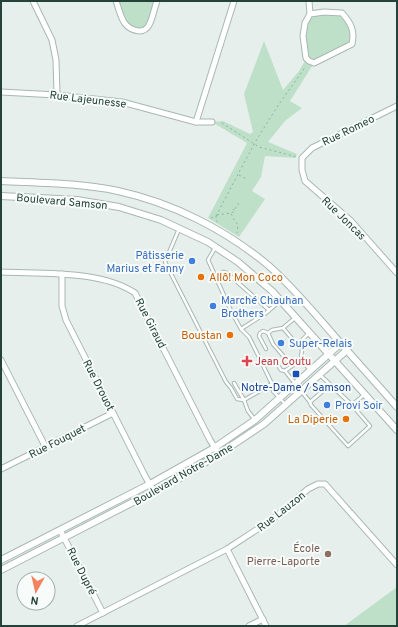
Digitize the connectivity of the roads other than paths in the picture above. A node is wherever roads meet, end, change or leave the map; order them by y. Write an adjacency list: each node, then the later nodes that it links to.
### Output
1 (33, 1): 8 (street)
2 (116, 1): 3 (street)
3 (156, 1)
4 (234, 1): 10 (street)
5 (309, 1): 6 (street)
6 (310, 14): 6 (street)
7 (1, 92): 8 (street, Rue Lajeunesse)
8 (58, 95): 10 (street, Rue Lajeunesse)
9 (396, 108): 12 (street, Rue Romeo)
10 (196, 122): 11 (street, Rue Lajeunesse)
11 (212, 122)
12 (300, 158): 18 (street, Rue Joncas)
13 (1, 181): 28 (street, Boulevard Samson)
14 (1, 196): 15 (street, Boulevard Samson)
15 (180, 228): 16 (street, Boulevard Samson); 48 (lane)
16 (215, 247): 20 (lane); 21 (street, Boulevard Samson)
17 (1, 272): 19 (street, Rue Giraud)
18 (397, 273)
19 (62, 274): 53 (street, Rue Drouot); 57 (street, Rue Giraud)
20 (216, 275): 22 (lane); 25 (lane)
21 (281, 300): 22 (lane); 23 (street, Boulevard Samson)
22 (270, 310): 25 (lane)
23 (297, 317): 24 (lane); 26 (street, Boulevard Samson)
24 (283, 328): 27 (lane); 29 (lane)
25 (241, 329): 42 (lane)
26 (310, 332): 29 (lane); 32 (street, Boulevard Samson)
27 (268, 333): 30 (lane); 36 (lane)
28 (341, 343): 31 (street, Boulevard Samson); 32 (street, Boulevard Notre-Dame)
29 (303, 344): 33 (lane)
30 (266, 349)
31 (347, 350): 35 (street, Boulevard Notre-Dame); 52 (street, Boulevard Samson)
32 (329, 353): 35 (street, Boulevard Samson); 38 (street, Boulevard Notre-Dame)
33 (301, 359): 36 (lane); 38 (lane)
34 (1, 360): 56 (street)
35 (336, 360): 40 (street, Boulevard Notre-Dame); 46 (street, Boulevard Samson)
36 (292, 366): 39 (lane)
37 (279, 367): 39 (lane)
38 (311, 370): 43 (street, Boulevard Notre-Dame)
39 (285, 371): 43 (lane)
40 (320, 374): 44 (lane); 45 (street, Boulevard Notre-Dame)
41 (234, 383): 48 (lane)
42 (272, 384): 47 (lane); 48 (lane)
43 (295, 384): 45 (lane); 47 (street, Boulevard Notre-Dame)
44 (330, 385): 49 (lane); 51 (lane)
45 (301, 391): 49 (lane); 50 (street, Boulevard Notre-Dame)
46 (365, 394): 51 (lane); 55 (street, Boulevard Samson)
47 (280, 398): 50 (lane); 54 (street, Boulevard Notre-Dame)
48 (244, 400): 54 (lane)
49 (310, 402): 51 (lane)
50 (286, 405): 58 (street, Boulevard Notre-Dame)
51 (352, 405)
52 (397, 407)
53 (113, 413): 56 (street, Rue Fouquet); 60 (street, Rue Drouot)
54 (255, 420): 57 (street, Boulevard Notre-Dame)
55 (397, 430)
56 (45, 446): 59 (street, Rue Fouquet)
57 (214, 448): 58 (street, Rue Giraud); 60 (street, Boulevard Notre-Dame)
58 (219, 454): 61 (street, Boulevard Notre-Dame)
59 (1, 469)
60 (150, 484): 61 (street, Rue Drouot); 62 (street, Boulevard Notre-Dame)
61 (154, 492): 63 (street, Boulevard Notre-Dame)
62 (60, 530): 63 (street, Rue Dupré); 65 (street, Boulevard Notre-Dame)
63 (64, 538): 67 (street, Boulevard Notre-Dame); 68 (street, Rue Dupré)
64 (227, 549): 66 (street, Rue Lauzon); 68 (street, Rue Lauzon); 69 (street)
65 (1, 560)
66 (397, 565)
67 (1, 570)
68 (103, 613): 70 (street, Rue Lauzon)
69 (263, 619): 71 (street); 72 (street)
70 (77, 626)
71 (248, 626)
72 (266, 626)

